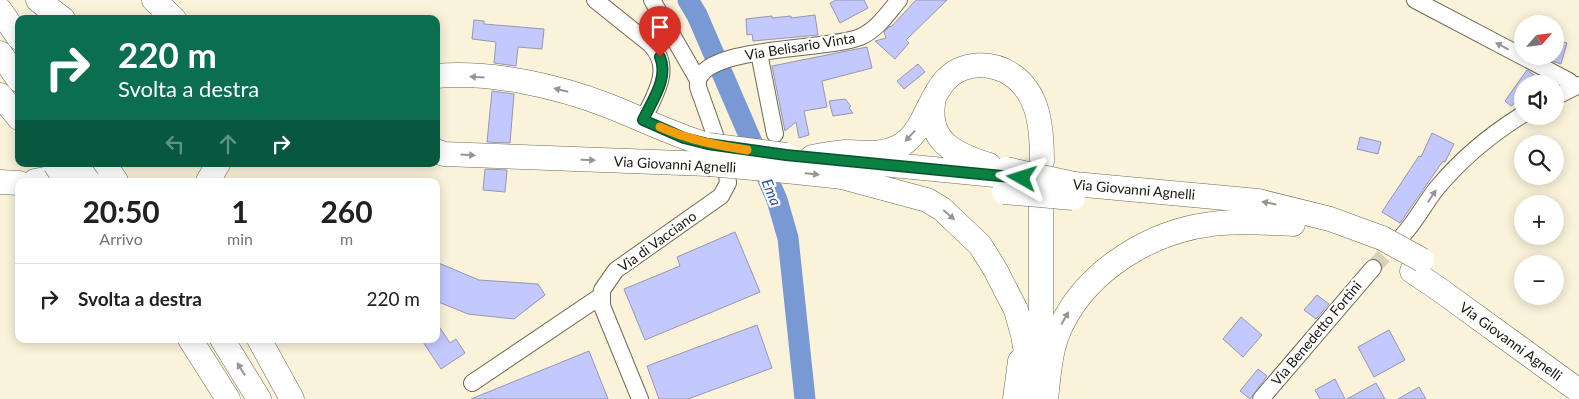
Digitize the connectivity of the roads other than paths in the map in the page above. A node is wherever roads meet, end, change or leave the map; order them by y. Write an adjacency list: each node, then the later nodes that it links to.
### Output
1 (38, 0): 8 (highway)
2 (154, 0): 9 (highway)
3 (595, 0): 21 (street)
4 (652, 0): 13 (street)
5 (899, 0): 12 (street, Via Belisario Vinta)
6 (1415, 0): 16 (street, one-way to 6)
7 (0, 10): 10 (highway)
8 (59, 15)
9 (170, 15)
10 (15, 32)
11 (0, 53): 14 (highway)
12 (759, 53): 13 (street, Via Belisario Vinta); 23 (street)
13 (708, 70): 25 (street)
14 (15, 74)
15 (440, 76): 21 (highway, Via Giovanni Agnelli, one-way to 15)
16 (1576, 86): 17 (street)
17 (1564, 92)
18 (934, 94): 26 (highway, one-way to 26); 27 (highway); 34 (highway)
19 (0, 95): 20 (highway)
20 (15, 113)
21 (643, 120): 25 (highway, Via Giovanni Agnelli)
22 (1514, 120): 40 (street, Via Benedetto Fortini, one-way to 22)
23 (775, 134)
24 (440, 152): 25 (highway, Via Giovanni Agnelli, one-way to 25)
25 (715, 154): 28 (highway, Via Giovanni Agnelli, bridge); 42 (street, Via di Vacciano)
26 (812, 157): 28 (highway, Via Giovanni Agnelli); 34 (highway, Via Giovanni Agnelli)
27 (1042, 161)
28 (786, 163): 31 (highway, Via Giovanni Agnelli, one-way to 31)
29 (78, 167): 32 (highway, bridge)
30 (216, 167): 33 (highway)
31 (838, 176): 34 (highway, Via Giovanni Agnelli); 43 (highway, one-way to 43)
32 (86, 178)
33 (210, 178)
34 (1005, 179): 37 (highway, bridge)
35 (0, 182): 36 (highway)
36 (15, 183)
37 (1074, 191): 39 (highway, Via Giovanni Agnelli); 40 (highway, Via Giovanni Agnelli, one-way to 37)
38 (1041, 208): 58 (highway)
39 (1293, 224): 40 (highway, Via Giovanni Agnelli); 58 (highway, one-way to 39)
40 (1382, 248): 41 (highway, Via Giovanni Agnelli); 59 (street, Via Benedetto Fortini)
41 (1417, 266): 49 (highway, Via Giovanni Agnelli); 51 (highway, Via Giovanni Agnelli)
42 (601, 296): 50 (street); 55 (street)
43 (1023, 335): 56 (highway); 57 (highway)
44 (177, 343): 48 (highway)
45 (193, 343): 48 (highway)
46 (224, 343): 53 (highway, one-way to 46)
47 (261, 343): 54 (highway)
48 (212, 372): 52 (highway)
49 (1579, 372)
50 (472, 383)
51 (1579, 391)
52 (228, 399)
53 (259, 399)
54 (292, 399)
55 (640, 399)
56 (1015, 399)
57 (1034, 399)
58 (1044, 399)
59 (1261, 399)

